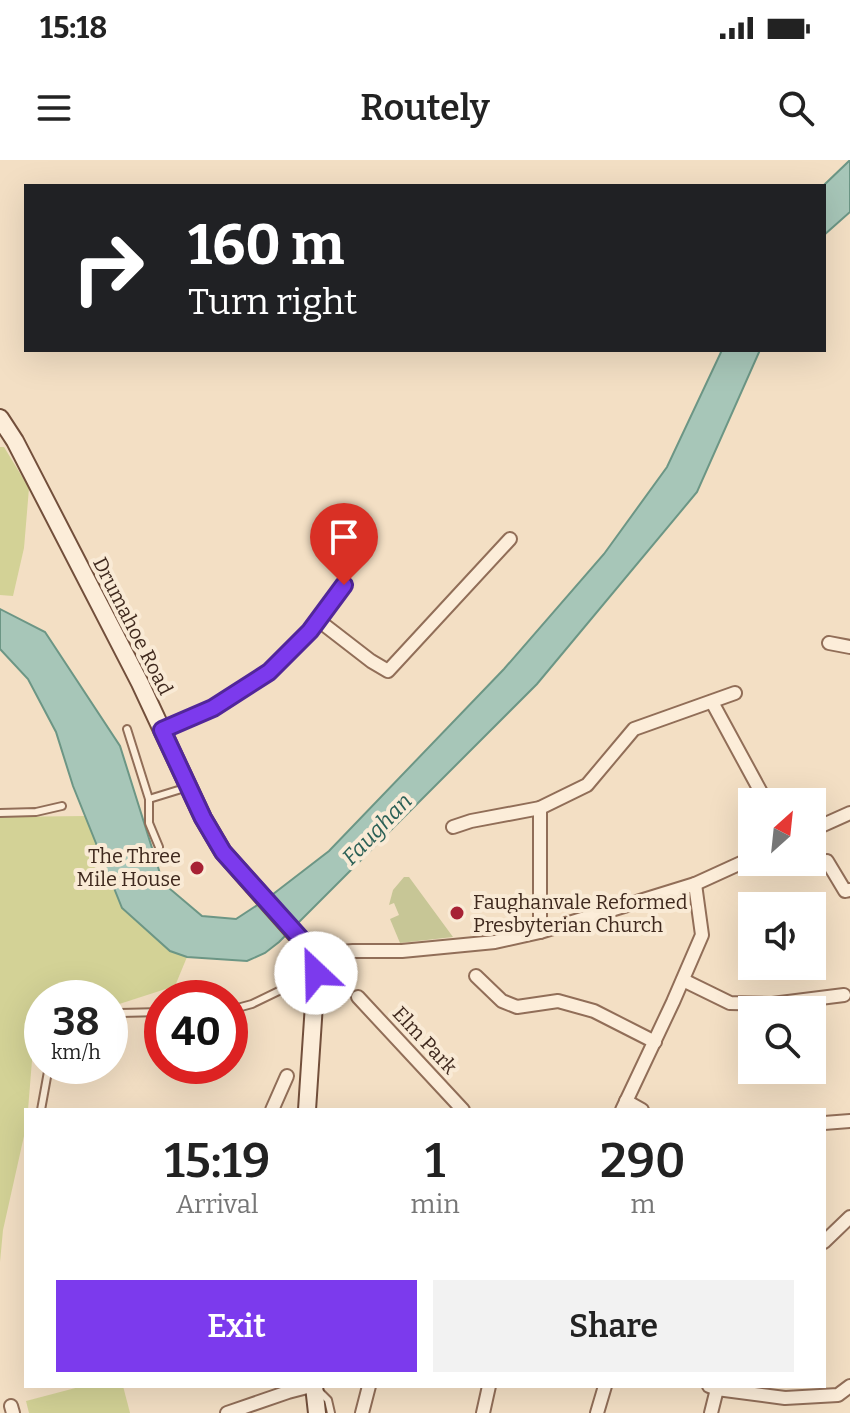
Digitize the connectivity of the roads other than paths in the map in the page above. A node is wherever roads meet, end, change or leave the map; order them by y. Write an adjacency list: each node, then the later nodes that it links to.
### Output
1 (3, 427): 10 (street, Drumahoe Road)
2 (510, 539): 4 (street)
3 (344, 585): 4 (street)
4 (318, 620): 10 (street)
5 (829, 643): 6 (street)
6 (850, 647)
7 (735, 693): 8 (street)
8 (712, 702): 12 (street); 15 (street)
9 (127, 729): 13 (lane)
10 (162, 730): 11 (street, Drumahoe Road)
11 (188, 787): 13 (lane); 26 (street, Drumahoe Road)
12 (759, 788)
13 (149, 799): 20 (lane)
14 (62, 806): 16 (lane)
15 (540, 808): 19 (street); 25 (street)
16 (0, 813)
17 (850, 813): 18 (street)
18 (826, 824)
19 (453, 827)
20 (159, 847)
21 (827, 861): 24 (street)
22 (738, 864): 23 (street)
23 (695, 884): 25 (street); 28 (street)
24 (850, 890)
25 (540, 932): 26 (street)
26 (314, 965): 31 (lane); 38 (street)
27 (476, 976): 32 (street)
28 (683, 980): 29 (street); 32 (street)
29 (844, 995)
30 (358, 997): 39 (street, Elm Park)
31 (248, 1005)
32 (655, 1042): 35 (street)
33 (287, 1076): 37 (street)
34 (46, 1084): 36 (lane)
35 (624, 1106)
36 (41, 1108)
37 (273, 1108)
38 (307, 1108)
39 (461, 1108)
40 (850, 1121): 41 (street)
41 (826, 1123)
42 (850, 1217): 43 (street)
43 (826, 1240)
44 (850, 1386): 51 (street)
45 (305, 1388): 52 (street)
46 (313, 1388): 53 (street)
47 (315, 1388): 54 (lane)
48 (368, 1388): 55 (street)
49 (489, 1388): 56 (street)
50 (604, 1388): 57 (street)
51 (713, 1388): 58 (street)
52 (227, 1413)
53 (317, 1413)
54 (331, 1413)
55 (362, 1413)
56 (483, 1413)
57 (597, 1413)
58 (711, 1413)

